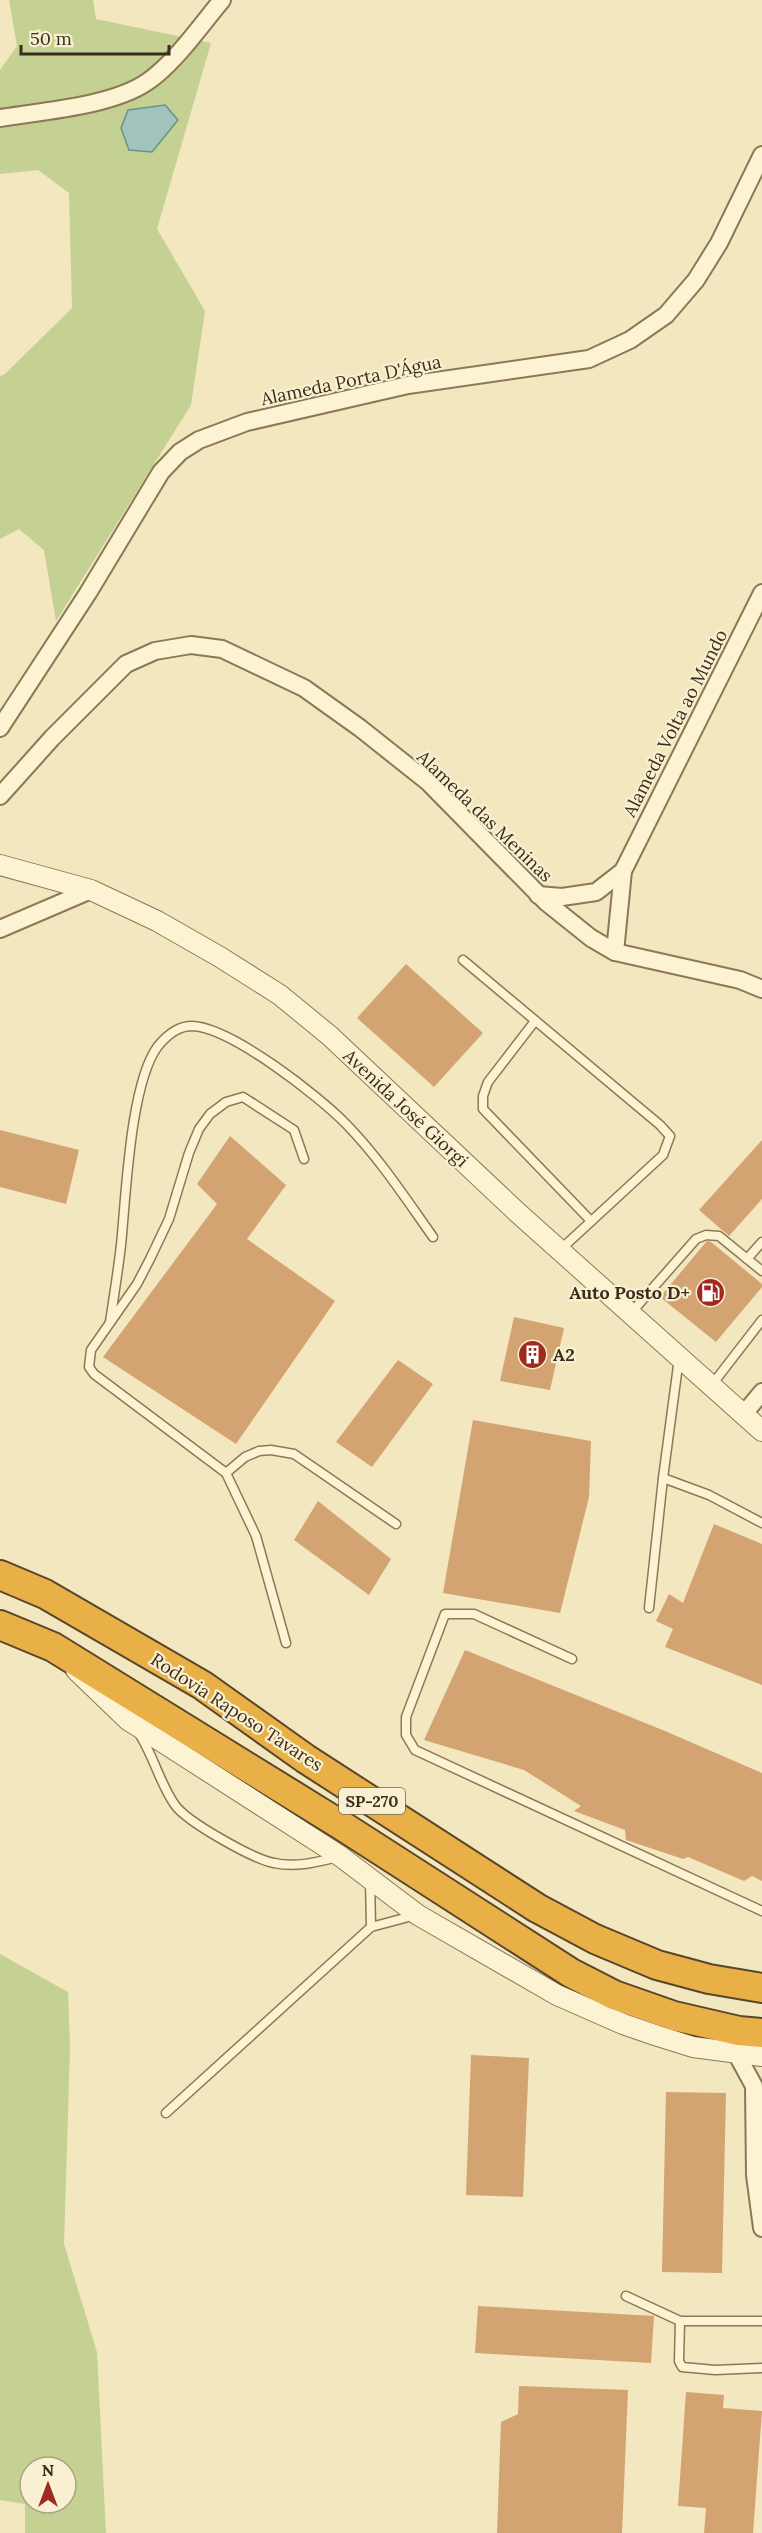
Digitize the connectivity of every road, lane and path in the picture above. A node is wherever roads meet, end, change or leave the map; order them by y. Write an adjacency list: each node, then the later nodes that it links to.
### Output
1 (222, 0): 2 (street)
2 (0, 118)
3 (762, 155): 5 (street, Alameda Porta D'Água)
4 (762, 593): 8 (street, Alameda Volta ao Mundo)
5 (0, 728)
6 (0, 796): 10 (street, Alameda das Meninas)
7 (0, 865): 9 (street, Avenida José Giorgi)
8 (623, 871): 10 (street, Alameda Volta ao Mundo); 12 (street, Alameda Volta ao Mundo)
9 (91, 890): 11 (street); 20 (street, Avenida José Giorgi)
10 (538, 895): 12 (street, Alameda das Meninas)
11 (0, 929)
12 (615, 952): 14 (street, Alameda das Meninas)
13 (463, 960): 15 (lane)
14 (762, 989)
15 (535, 1021): 17 (lane); 17 (lane)
16 (304, 1159): 25 (lane)
17 (591, 1221): 20 (lane)
18 (433, 1237): 25 (lane)
19 (762, 1242): 21 (lane)
20 (559, 1251): 23 (street, Avenida José Giorgi)
21 (747, 1259): 22 (lane); 23 (lane)
22 (762, 1271)
23 (629, 1315): 26 (street, Avenida José Giorgi)
24 (762, 1320): 27 (lane)
25 (109, 1325): 31 (lane)
26 (679, 1358): 27 (street, Avenida José Giorgi); 32 (lane)
27 (710, 1387): 29 (street, Avenida José Giorgi)
28 (762, 1392): 29 (street)
29 (744, 1415): 30 (street, Avenida José Giorgi)
30 (762, 1431)
31 (226, 1473): 34 (lane); 38 (lane)
32 (663, 1478): 33 (lane); 36 (lane)
33 (762, 1523)
34 (396, 1524)
35 (0, 1575): 47 (highway, Rodovia Raposo Tavares / SP-270)
36 (650, 1608)
37 (0, 1625): 39 (highway, SP-270)
38 (286, 1643)
39 (53, 1647): 41 (street); 48 (highway, SP-270)
40 (572, 1659): 44 (lane)
41 (128, 1720): 42 (street); 42 (lane)
42 (340, 1856): 43 (street)
43 (370, 1879): 45 (street); 46 (lane)
44 (762, 1911)
45 (418, 1915): 46 (lane); 49 (street)
46 (371, 1928): 52 (lane)
47 (762, 1988)
48 (762, 2033)
49 (736, 2053): 50 (street); 51 (street)
50 (762, 2056)
51 (758, 2082): 53 (street)
52 (166, 2113)
53 (762, 2228)
54 (626, 2296): 55 (lane)
55 (680, 2320): 56 (lane); 57 (lane)
56 (762, 2321)
57 (762, 2367)

